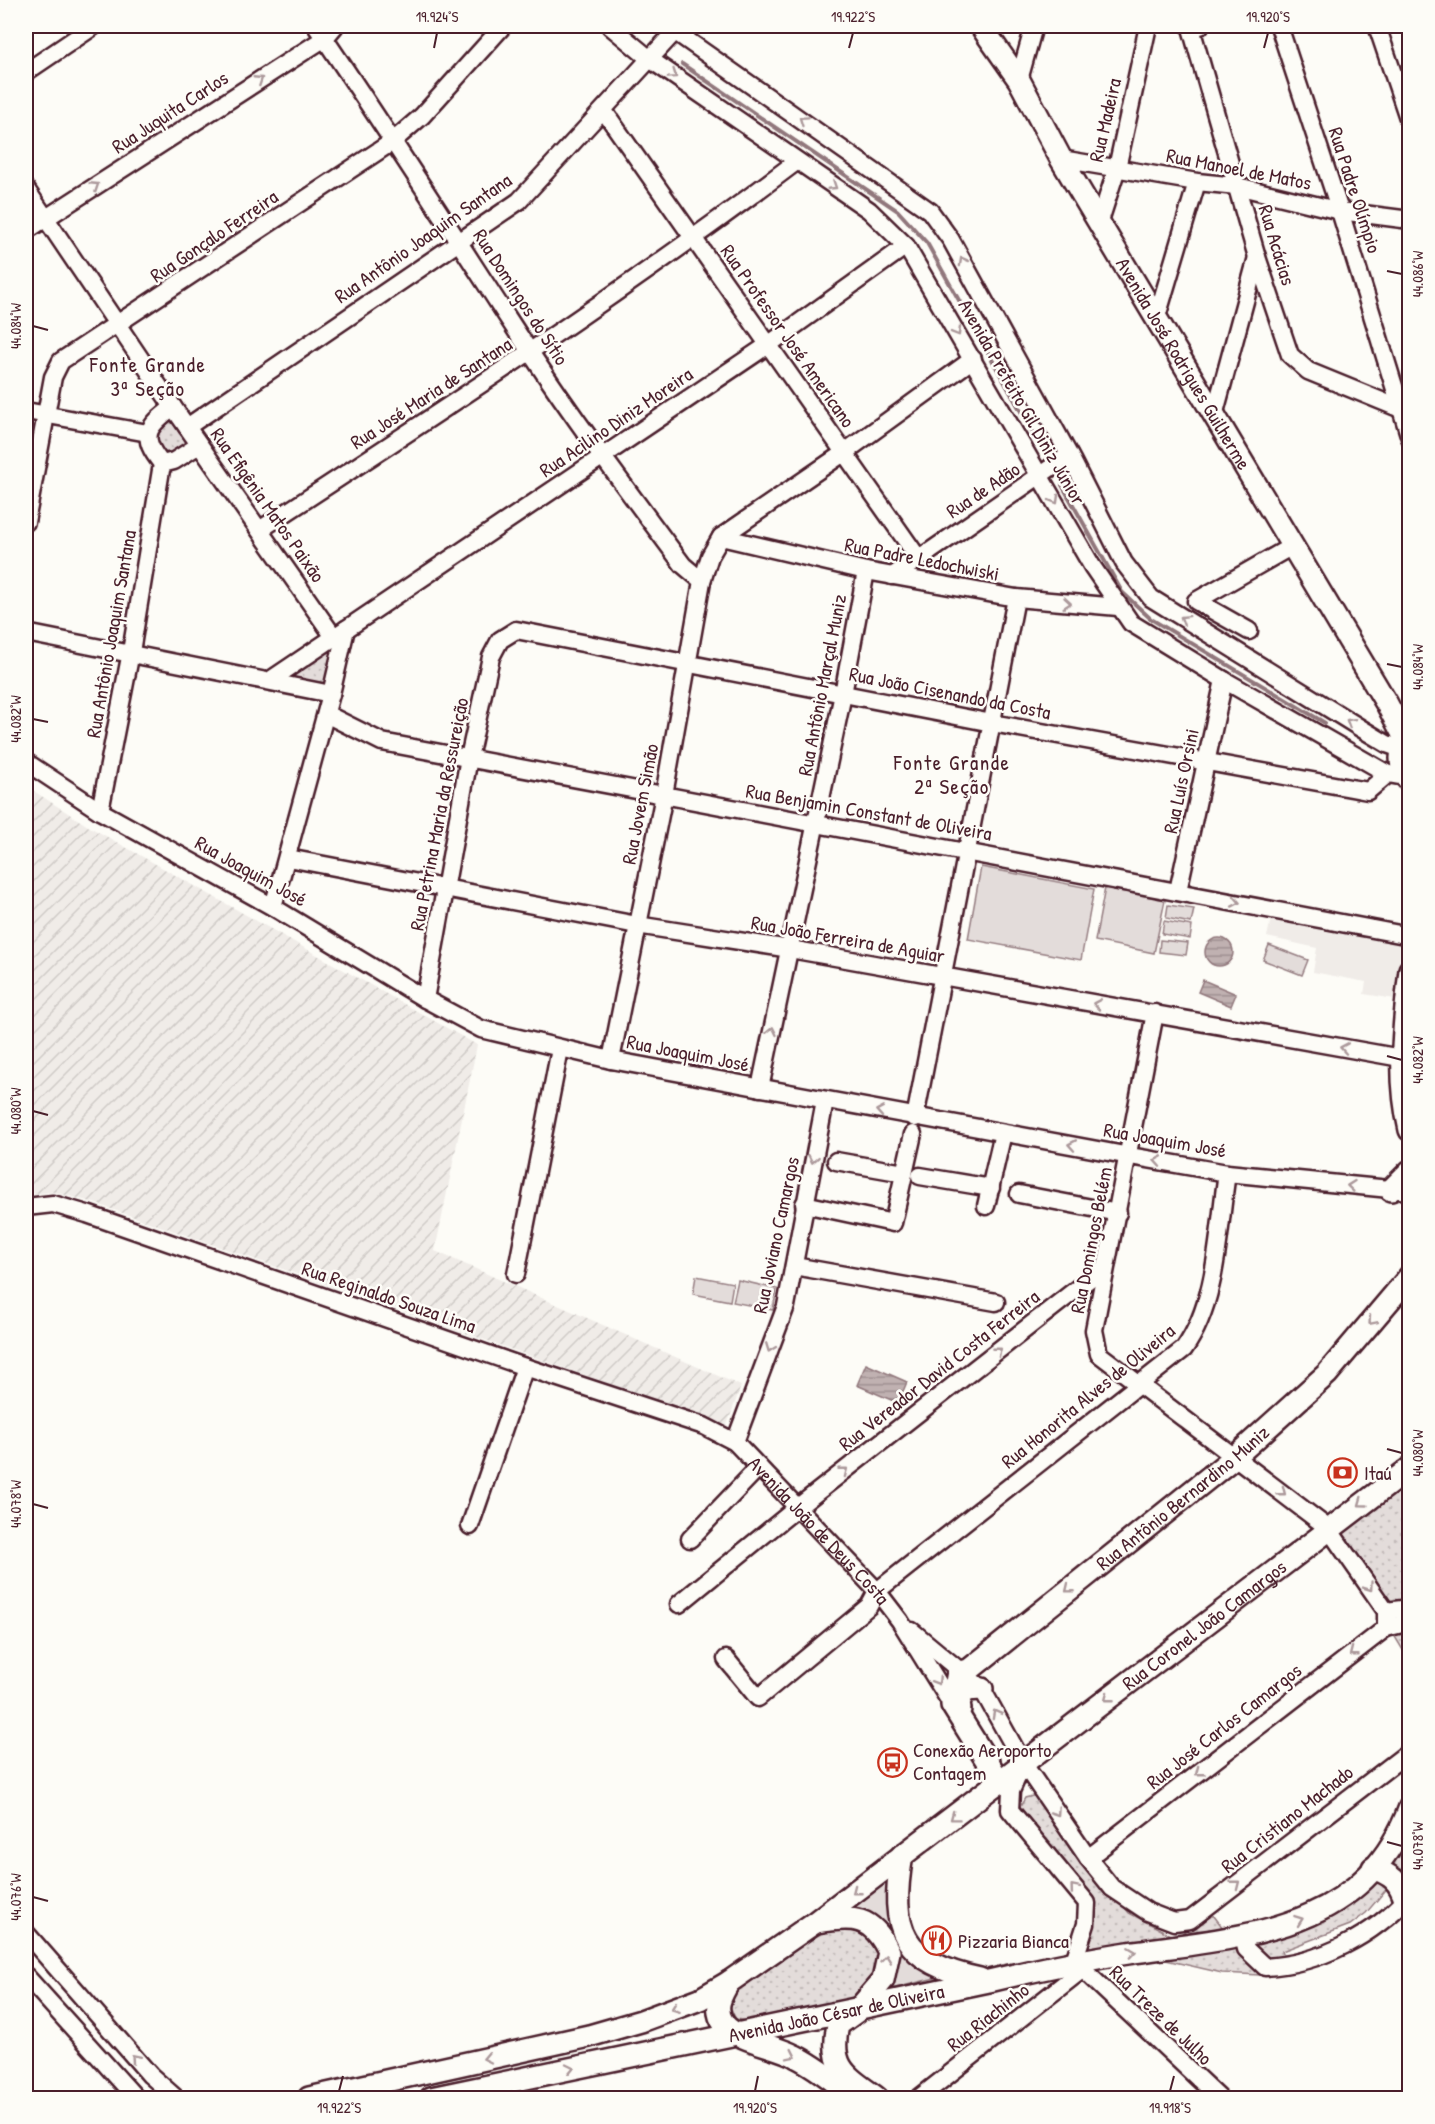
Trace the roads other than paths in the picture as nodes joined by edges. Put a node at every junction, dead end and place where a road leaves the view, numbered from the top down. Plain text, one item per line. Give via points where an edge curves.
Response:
1 (94, 26) edge
2 (503, 26) edge
3 (610, 26) edge
4 (981, 26) edge
5 (1034, 26) edge
6 (1148, 26) edge
7 (1279, 26) edge
8 (1377, 26) edge
9 (1195, 27) edge
10 (674, 28) edge
11 (325, 30) edge
12 (651, 60) junction
13 (26, 72) edge
14 (1019, 80) junction
15 (604, 111) junction
16 (1410, 124) edge
17 (392, 142) junction
18 (1061, 159) junction
19 (796, 162) junction
20 (1117, 168) junction
21 (1197, 182) junction
22 (1238, 186) junction
23 (26, 189) edge
24 (1340, 211) junction
25 (46, 218) junction
26 (1410, 220) edge
27 (1099, 224) junction
28 (26, 231) edge
29 (459, 239) junction
30 (694, 239) junction
31 (906, 246) junction
32 (1257, 257) junction
33 (1156, 320) junction
34 (119, 325) junction
35 (768, 345) junction
36 (530, 353) junction
37 (973, 359) junction
38 (173, 407) junction
39 (1401, 409) junction
40 (26, 411) edge
41 (46, 415) junction
42 (1214, 416) junction
43 (187, 427) junction
44 (148, 433) junction
45 (1410, 438) edge
46 (199, 445) junction
47 (845, 452) junction
48 (1069, 455) junction
49 (603, 456) junction
50 (162, 464) junction
51 (1041, 476) junction
52 (26, 522) edge
53 (261, 529) junction
54 (722, 537) junction
55 (1292, 546) junction
56 (919, 559) junction
57 (866, 571) junction
58 (892, 576) junction
59 (702, 582) junction
60 (1016, 598) junction
61 (1118, 607) junction
62 (1249, 631) dead end
63 (26, 633) edge
64 (340, 633) junction
65 (500, 640) joint
66 (131, 652) junction
67 (688, 663) junction
68 (1224, 680) junction
69 (269, 681) junction
70 (331, 694) junction
71 (843, 694) junction
72 (1387, 704) junction
73 (326, 714) junction
74 (1410, 718) edge
75 (992, 723) junction
76 (1406, 741) edge
77 (469, 758) junction
78 (26, 762) edge
79 (1207, 763) junction
80 (1401, 778) edge
81 (664, 795) junction
82 (100, 812) junction
83 (814, 825) junction
84 (967, 852) junction
85 (288, 858) junction
86 (446, 888) junction
87 (1178, 891) junction
88 (273, 907) junction
89 (637, 925) junction
90 (1410, 936) edge
91 (790, 949) junction
92 (1410, 970) edge
93 (943, 978) junction
94 (425, 999) junction
95 (1155, 1013) junction
96 (560, 1049) junction
97 (1401, 1058) junction
98 (611, 1060) junction
99 (760, 1088) junction
100 (825, 1101) junction
101 (914, 1126) junction
102 (1410, 1130) edge
103 (1003, 1133) junction
104 (1130, 1156) junction
105 (836, 1161) dead end
106 (1410, 1171) edge
107 (1227, 1173) junction
108 (912, 1174) junction
109 (991, 1188) junction
110 (1400, 1190) edge
111 (1019, 1194) dead end
112 (804, 1204) junction
113 (986, 1206) dead end
114 (26, 1207) edge
115 (1118, 1213) junction
116 (794, 1266) junction
117 (1106, 1266) junction
118 (516, 1274) dead end
119 (1410, 1276) edge
120 (996, 1302) dead end
121 (525, 1367) junction
122 (1138, 1386) junction
123 (735, 1442) junction
124 (1236, 1456) junction
125 (759, 1467) junction
126 (1410, 1468) edge
127 (798, 1507) junction
128 (470, 1526) dead end
129 (1328, 1528) junction
130 (690, 1539) dead end
131 (877, 1591) junction
132 (679, 1604) dead end
133 (1410, 1608) edge
134 (1386, 1620) junction
135 (900, 1621) junction
136 (1410, 1622) edge
137 (726, 1659) dead end
138 (958, 1672) junction
139 (982, 1689) junction
140 (957, 1713) junction
141 (1410, 1752) edge
142 (1023, 1764) junction
143 (1000, 1782) junction
144 (1042, 1790) junction
145 (1410, 1807) edge
146 (1010, 1808) junction
147 (902, 1855) junction
148 (1088, 1858) junction
149 (1380, 1861) junction
150 (1410, 1877) edge
151 (1407, 1897) edge
152 (1190, 1920) joint
153 (814, 1923) junction
154 (26, 1933) edge
155 (1243, 1936) junction
156 (1079, 1965) junction
157 (26, 1976) edge
158 (989, 1981) junction
159 (729, 1982) junction
160 (74, 1988) junction
161 (45, 1998) junction
162 (860, 2008) junction
163 (737, 2034) junction
164 (136, 2098) edge
165 (176, 2098) edge
166 (309, 2098) edge
167 (431, 2098) edge
168 (855, 2098) edge
169 (877, 2098) edge
170 (919, 2098) edge
171 (1219, 2098) edge

1 - 13 street
2 - 17 street, Rua Gonçalo Ferreira via 422,116
3 - 12 street, Avenida Prefeito Gil Diniz Júnior
4 - 14 main road, Avenida José Rodrigues Guilherme
5 - 14 street
6 - 20 street, Rua Madeira
7 - 24 street, Rua Padre Olímpio
8 - 16 street
9 - 22 street, Rua Acácias
10 - 12 street, Rua Antônio Joaquim Santana
48 -> 10 street, Avenida Prefeito Gil Diniz Júnior via 951,240 930,210
11 - 17 street, Rua Domingos do Sítio
25 -> 11 street, Rua Juquita Carlos
12 - 15 street, Rua Antônio Joaquim Santana
12 -> 19 street, Avenida Prefeito Gil Diniz Júnior
14 - 18 main road, Avenida José Rodrigues Guilherme
15 - 29 street, Rua Antônio Joaquim Santana via 519,201
15 - 30 street, Rua Professor José Americano
17 - 29 street, Rua Domingos do Sítio
17 - 34 street, Rua Gonçalo Ferreira
18 - 20 street, Rua Manoel de Matos
18 - 27 main road, Avenida José Rodrigues Guilherme
19 - 30 street, Rua José Maria de Santana
19 -> 31 street, Avenida Prefeito Gil Diniz Júnior via 869,210
20 - 21 street, Rua Manoel de Matos
20 - 27 street, Rua Madeira
21 - 22 street, Rua Manoel de Matos
21 - 33 street
22 - 24 street, Rua Manoel de Matos
22 - 32 street, Rua Acácias
23 - 25 street, Rua Efigênia Matos Paixão
24 - 26 street, Rua Manoel de Matos
24 - 39 street, Rua Padre Olímpio
25 - 28 street, Rua Juquita Carlos
25 - 34 street, Rua Efigênia Matos Paixão
27 - 33 main road, Avenida José Rodrigues Guilherme
29 - 36 street, Rua Domingos do Sítio
29 - 43 street, Rua Antônio Joaquim Santana
30 - 35 street, Rua Professor José Americano
30 - 36 street, Rua José Maria de Santana
31 - 35 street, Rua Acilino Diniz Moreira
31 -> 37 street, Avenida Prefeito Gil Diniz Júnior
32 - 39 street, Rua Acácias via 1290,355 1308,371
32 - 42 street
33 - 42 main road, Avenida José Rodrigues Guilherme
34 - 38 street, Rua Efigênia Matos Paixão
34 - 41 street, Rua Gonçalo Ferreira via 61,361 53,377
35 - 47 street, Rua Professor José Americano
35 - 49 street, Rua Acilino Diniz Moreira
36 - 49 street, Rua Domingos do Sítio
36 - 53 street, Rua José Maria de Santana
37 - 47 street
37 - 51 street, Avenida Prefeito Gil Diniz Júnior
38 - 43 street, Rua Efigênia Matos Paixão
38 - 44 street via 151,424
39 - 45 street, Rua Padre Olímpio
40 - 41 street
41 - 44 street
41 - 52 street, Rua Gonçalo Ferreira
42 - 55 main road, Avenida José Rodrigues Guilherme
43 - 46 street, Rua Efigênia Matos Paixão
44 - 50 street via 150,450
46 - 50 street
46 - 53 street, Rua Efigênia Matos Paixão
47 - 54 street
47 - 56 street, Rua Professor José Americano
48 - 51 street, Rua de Adão
76 -> 48 street, Avenida Prefeito Gil Diniz Júnior via 1387,744 1151,598 1124,563
49 - 59 street, Rua Domingos do Sítio via 683,566
49 - 64 street, Rua Acilino Diniz Moreira
50 - 66 street, Rua Antônio Joaquim Santana
51 - 56 street, Rua de Adão
51 -> 61 street, Avenida Prefeito Gil Diniz Júnior
53 - 64 street, Rua Efigênia Matos Paixão
54 - 57 street, Rua Padre Ledochwiski
54 - 59 street, Rua Jovem Simão via 710,556
55 - 62 street via 1196,601
55 - 72 main road, Avenida José Rodrigues Guilherme
56 - 58 street
57 - 58 street, Rua Padre Ledochwiski
57 - 71 street, Rua Antônio Marçal Muniz
58 - 60 street, Rua Padre Ledochwiski
59 - 67 street, Rua Jovem Simão
60 -> 61 street, Rua Padre Ledochwiski
60 - 75 street
61 - 68 street, Avenida Prefeito Gil Diniz Júnior via 1131,623
63 - 66 street
64 - 69 street, Rua Acilino Diniz Moreira
64 - 70 street
65 - 67 street, Rua João Cisenando da Costa via 516,630
65 - 77 street, Rua Petrina Maria da Ressureição via 491,657
66 - 69 street
66 - 82 street, Rua Antônio Joaquim Santana
67 - 71 street, Rua João Cisenando da Costa
67 - 81 street, Rua Jovem Simão
68 - 79 street, Rua Luís Orsini
68 - 80 street, Avenida Prefeito Gil Diniz Júnior
69 - 70 street
70 - 73 street
71 - 75 street, Rua João Cisenando da Costa
71 - 83 street, Rua Antônio Marçal Muniz
72 - 74 main road, Avenida José Rodrigues Guilherme
72 - 76 main road, Avenida José Rodrigues Guilherme
73 - 77 street, Rua Benjamin Constant de Oliveira via 382,742
73 - 85 street
75 - 79 street, Rua João Cisenando da Costa
75 - 84 street
76 - 80 main road, Avenida José Rodrigues Guilherme
77 - 81 street, Rua Benjamin Constant de Oliveira
77 - 86 street, Rua Petrina Maria da Ressureição
78 - 82 street, Rua Joaquim José
79 - 80 street, Rua João Cisenando da Costa via 1368,791
79 - 87 street, Rua Luís Orsini
81 - 83 street, Rua Benjamin Constant de Oliveira
81 - 89 street, Rua Jovem Simão
82 - 88 street, Rua Joaquim José
83 - 84 street, Rua Benjamin Constant de Oliveira
83 - 91 street, Rua Antônio Marçal Muniz
84 - 87 street, Rua Benjamin Constant de Oliveira
84 - 93 street
85 - 86 street, Rua João Ferreira de Aguiar
85 - 88 street
86 - 89 street, Rua João Ferreira de Aguiar
86 - 94 street, Rua Petrina Maria da Ressureição
87 -> 90 street, Rua Benjamin Constant de Oliveira
88 - 94 street, Rua Joaquim José
89 - 91 street, Rua João Ferreira de Aguiar
89 - 98 street, Rua Jovem Simão
91 - 93 street, Rua João Ferreira de Aguiar
99 -> 91 street, Rua Antônio Marçal Muniz
92 - 97 main road
95 -> 93 street, Rua João Ferreira de Aguiar
93 - 101 street
94 - 96 street, Rua Joaquim José via 482,1029
97 -> 95 street, Rua João Ferreira de Aguiar
95 - 104 street, Rua Domingos Belém
96 - 98 street, Rua Joaquim José
96 - 118 street
97 - 102 main road
98 - 99 street, Rua Joaquim José
99 - 100 street, Rua Joaquim José
101 -> 100 street, Rua Joaquim José
100 -> 112 street, Rua Joviano Camargos
101 - 103 street, Rua Joaquim José
101 - 108 street
104 -> 103 street, Rua Joaquim José
103 - 109 street
107 -> 104 street, Rua Joaquim José
104 - 115 street, Rua Domingos Belém
105 - 108 street
106 - 110 main road
110 -> 107 street, Rua Joaquim José
107 - 122 street, Rua Honorita Alves de Oliveira via 1207,1306 1198,1329 1184,1349
108 - 109 street
108 - 112 street via 893,1223
109 - 113 street
111 - 115 street
112 - 116 street, Rua Joviano Camargos
114 - 121 street, Rua Reginaldo Souza Lima via 53,1204 87,1214
115 - 117 street, Rua Domingos Belém
116 - 120 street
116 -> 123 street, Rua Joviano Camargos via 786,1306
117 - 122 street, Rua Domingos Belém via 1095,1330 1099,1354
127 -> 117 street, Rua Vereador David Costa Ferreira
119 -> 124 main road, Rua Antônio Bernardino Muniz via 1327,1374
121 - 123 street, Rua Reginaldo Souza Lima via 704,1426
121 - 128 street
122 - 124 street, Rua Domingos Belém
122 - 131 street, Rua Honorita Alves de Oliveira
123 - 125 street, Avenida João de Deus Costa
124 -> 129 street, Rua Domingos Belém
124 -> 138 main road, Rua Antônio Bernardino Muniz via 969,1670
125 - 127 street, Avenida João de Deus Costa
125 - 130 street
126 -> 129 main road, Rua Coronel João Camargos
127 - 131 street, Avenida João de Deus Costa
127 - 132 street, Rua Vereador David Costa Ferreira
129 -> 134 street, Rua Domingos Belém
129 -> 142 main road, Rua Coronel João Camargos
131 - 135 street, Avenida João de Deus Costa
131 - 137 street, Rua Honorita Alves de Oliveira via 869,1606 758,1698
133 - 134 street
134 - 136 street, Rua José Carlos Camargos
134 -> 148 street, Rua José Carlos Camargos
135 - 138 street, Avenida João de Deus Costa
135 -> 140 street, Avenida João de Deus Costa
138 - 139 street, Avenida João de Deus Costa
138 - 140 main road
139 - 140 main road via 965,1690
142 -> 139 street, Avenida João de Deus Costa
140 - 143 main road, Avenida João de Deus Costa
152 -> 141 street, Rua Cristiano Machado
142 - 143 main road, Rua Coronel João Camargos
142 - 144 street, Avenida João de Deus Costa
142 - 146 street via 1011,1791
143 -> 147 main road
144 - 146 street via 1023,1794
144 -> 148 street, Avenida João de Deus Costa
145 - 149 main road
156 -> 146 street via 1087,1903
147 -> 153 main road
147 - 158 main road via 897,1913 906,1941 927,1960 953,1973
148 - 152 street, Avenida João de Deus Costa via 1112,1888 1148,1912 1174,1922
149 - 150 main road
149 - 151 main road
155 -> 149 main road via 1323,1911
151 - 155 street via 1371,1929 1334,1950 1289,1966 1265,1967 1246,1948
153 - 159 main road
162 -> 153 main road via 883,1980 889,1952 883,1938 874,1926 848,1917
154 - 160 street
156 -> 155 main road, Avenida João César de Oliveira
156 - 158 main road, Avenida João César de Oliveira
156 - 170 street, Rua Riachinho
156 - 171 street, Rua Treze de Julho
157 - 161 street
158 - 162 main road, Avenida João César de Oliveira
159 - 163 main road via 719,1998 718,2010 724,2024
159 -> 166 main road via 700,1998 589,2036
160 - 161 street via 62,1997
165 -> 160 street
161 - 164 street
162 - 163 main road, Avenida João César de Oliveira
162 - 169 main road via 838,2025 835,2060 848,2076
167 -> 163 main road, Avenida João César de Oliveira
163 -> 168 main road via 796,2056

